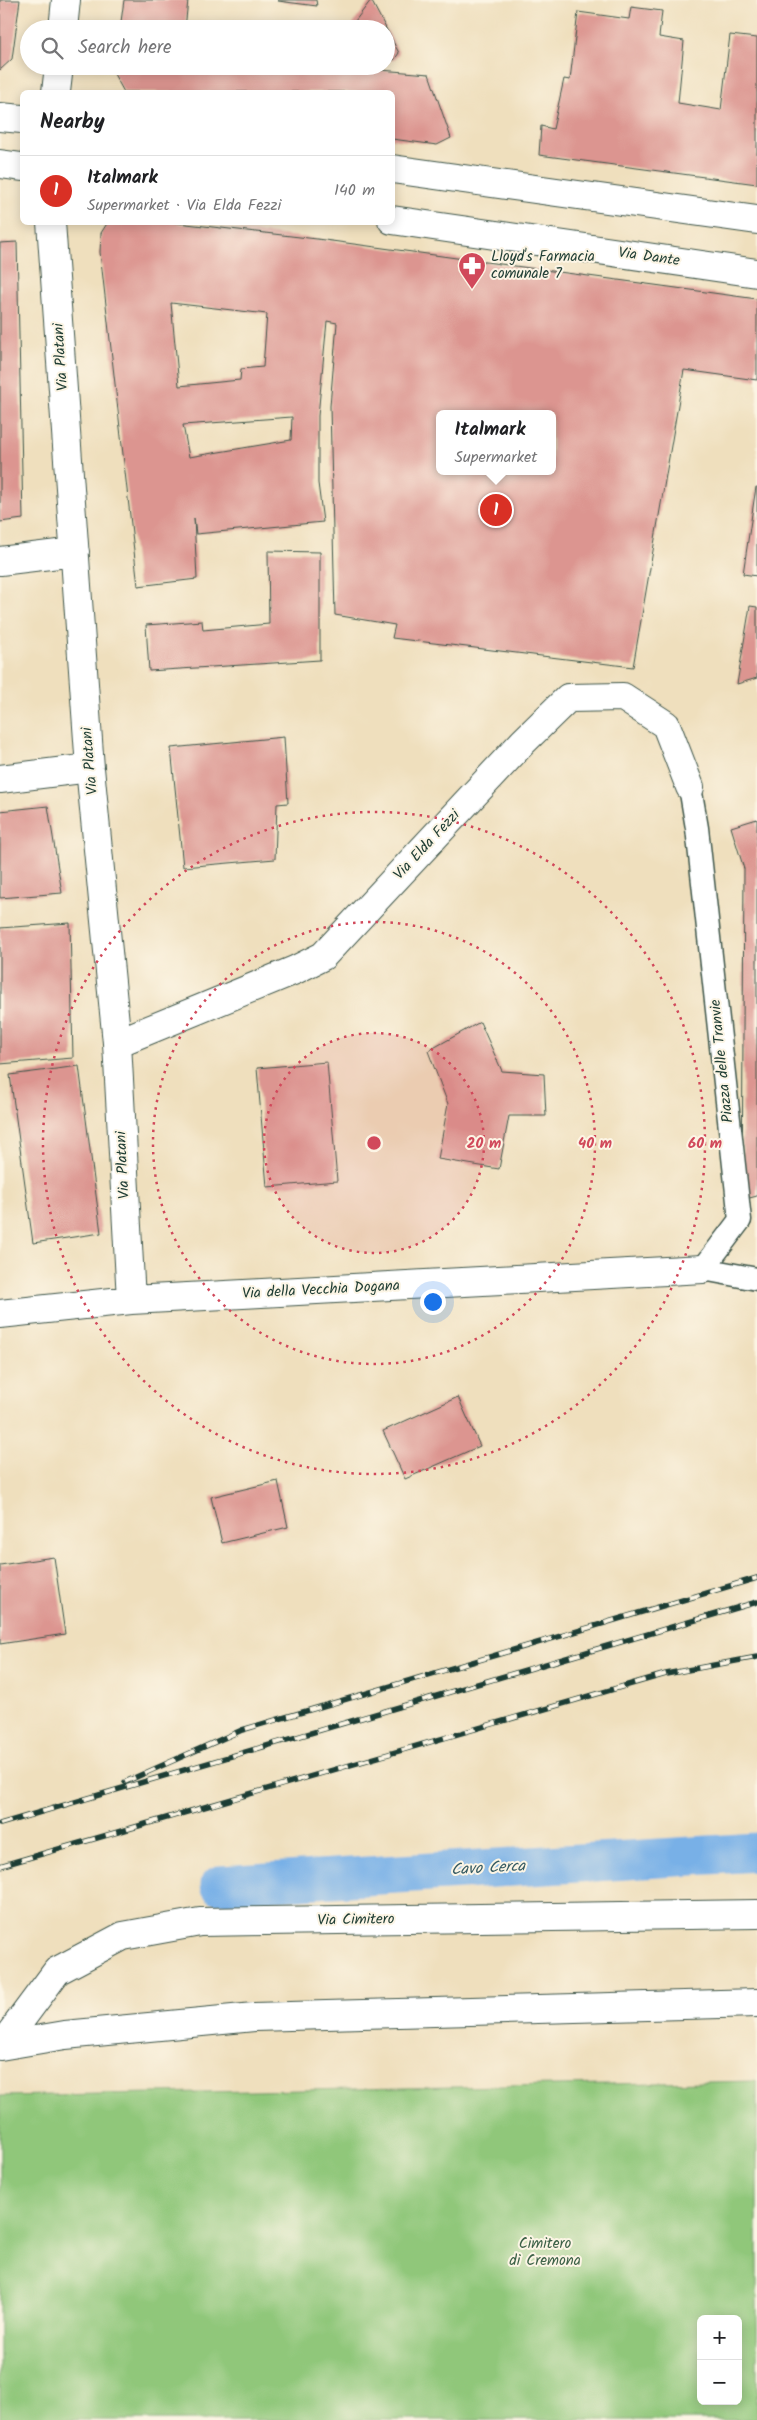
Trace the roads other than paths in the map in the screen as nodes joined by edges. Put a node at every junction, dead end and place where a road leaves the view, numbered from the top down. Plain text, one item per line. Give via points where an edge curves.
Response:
1 (66, 0) edge
2 (64, 20) edge
3 (58, 75) edge
4 (56, 90) edge
5 (0, 117) edge
6 (20, 119) edge
7 (0, 164) edge
8 (20, 167) edge
9 (395, 169) edge
10 (395, 220) edge
11 (757, 220) edge
12 (51, 225) edge
13 (757, 273) edge
14 (75, 552) junction
15 (0, 561) edge
16 (90, 768) junction
17 (0, 779) edge
18 (690, 787) joint
19 (117, 1043) junction
20 (704, 1269) junction
21 (757, 1279) edge
22 (131, 1300) junction
23 (0, 1314) edge
24 (757, 1914) edge
25 (757, 2003) edge
26 (1, 2045) edge

1 - 2 street
3 - 4 street
5 - 6 street
7 - 8 street
9 - 11 street
10 - 13 street, Via Dante
12 - 14 street, Via Platani
14 - 15 street
14 - 16 street, Via Platani
16 - 17 street
16 - 19 street, Via Platani
18 - 19 street, Via Elda Fezzi via 666,725 622,697 568,698 323,956
18 - 20 lane, Piazza delle Tranvie via 740,1220
19 - 22 street, Via Platani
20 - 21 lane
20 - 22 street, Via della Vecchia Dogana
22 - 23 street, Via della Vecchia Dogana
24 - 26 street, Via Cimitero via 200,1922 123,1936 56,1972
25 - 26 street, Via Cimitero via 254,2017 65,2035

